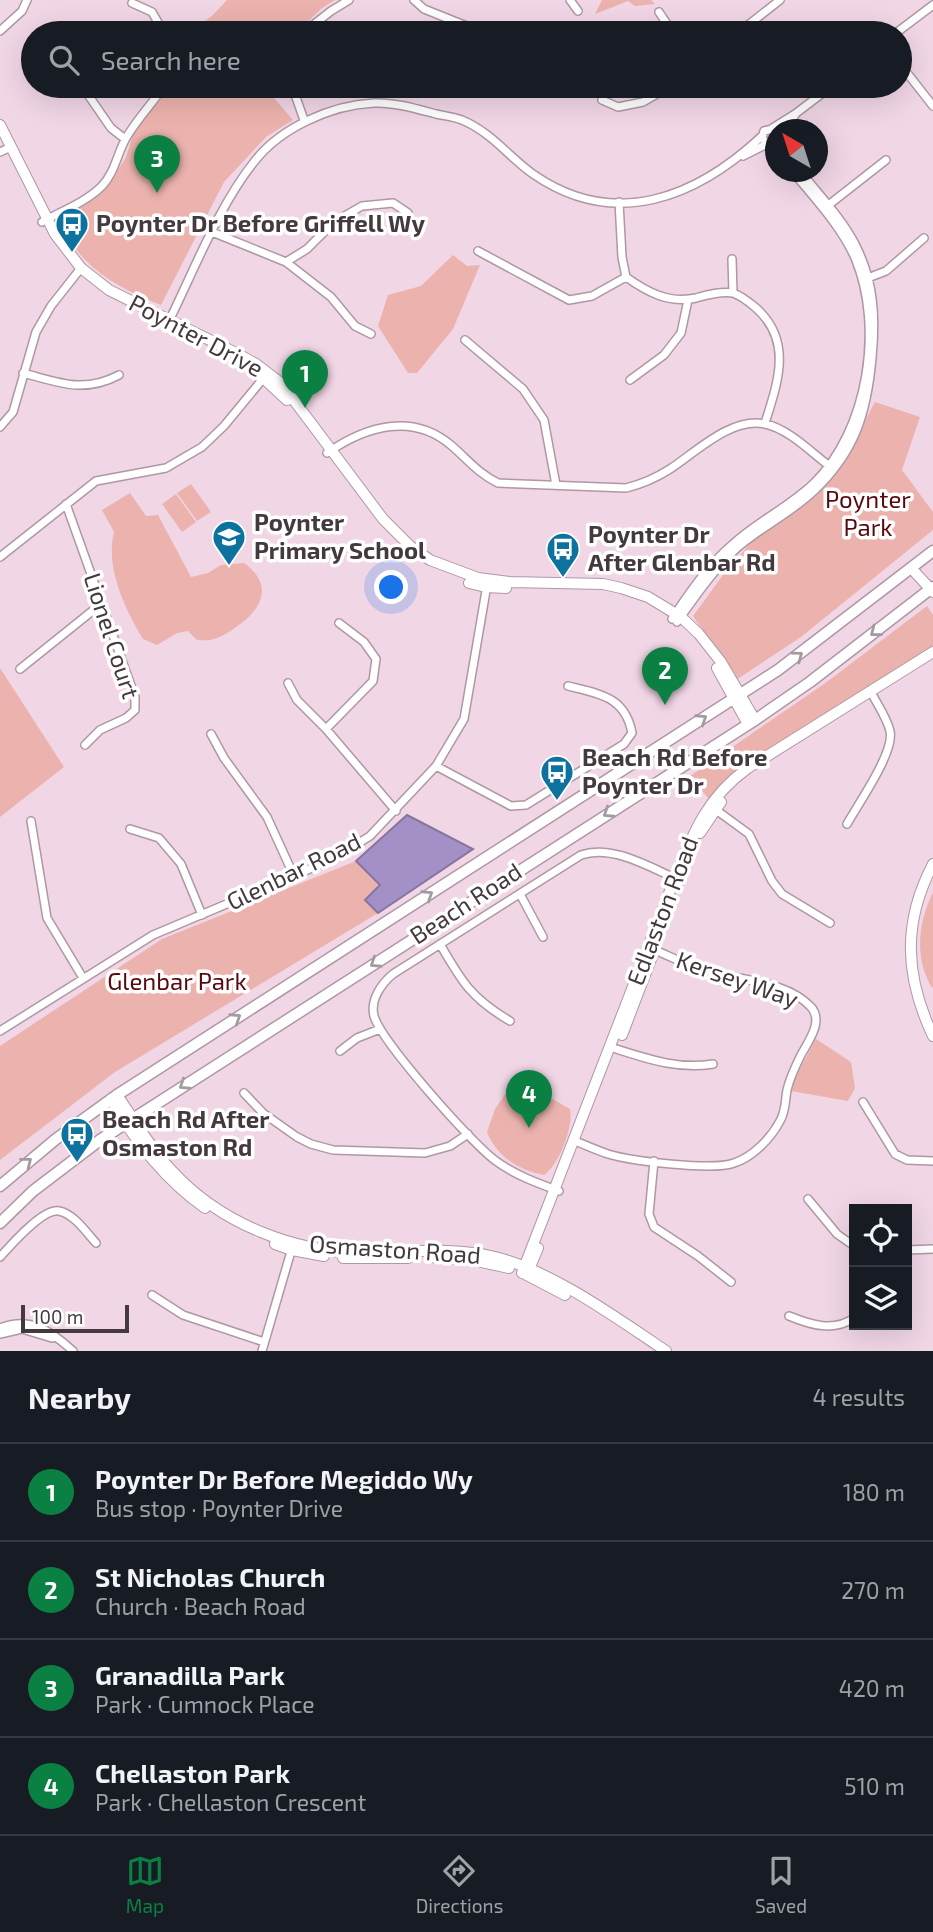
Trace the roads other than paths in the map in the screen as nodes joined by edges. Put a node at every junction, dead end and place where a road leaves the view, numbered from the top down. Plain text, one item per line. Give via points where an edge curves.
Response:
1 (27, 0) edge
2 (349, 0) edge
3 (414, 0) edge
4 (570, 0) edge
5 (761, 0) edge
6 (780, 0) edge
7 (132, 3) dead end
8 (933, 5) edge
9 (768, 9) junction
10 (578, 11) dead end
11 (659, 12) dead end
12 (157, 21) edge
13 (318, 21) edge
14 (454, 21) edge
15 (665, 21) edge
16 (752, 21) edge
17 (912, 21) edge
18 (0, 31) edge
19 (912, 79) edge
20 (90, 98) edge
21 (154, 98) edge
22 (296, 98) edge
23 (650, 98) edge
24 (816, 98) edge
25 (602, 100) dead end
26 (933, 106) edge
27 (795, 114) junction
28 (788, 119) edge
29 (792, 119) edge
30 (304, 120) junction
31 (0, 125) edge
32 (765, 131) edge
33 (762, 136) junction
34 (0, 139) edge
35 (125, 139) junction
36 (765, 139) edge
37 (765, 148) edge
38 (5, 150) edge
39 (742, 156) junction
40 (886, 160) dead end
41 (802, 182) edge
42 (808, 182) edge
43 (619, 202) junction
44 (825, 207) junction
45 (45, 220) junction
46 (413, 227) dead end
47 (212, 232) junction
48 (923, 239) dead end
49 (478, 251) dead end
50 (732, 260) dead end
51 (286, 262) junction
52 (79, 271) junction
53 (626, 276) junction
54 (866, 279) junction
55 (733, 293) junction
56 (688, 300) junction
57 (168, 322) junction
58 (371, 334) dead end
59 (465, 340) dead end
60 (23, 373) junction
61 (119, 375) dead end
62 (266, 375) junction
63 (630, 380) dead end
64 (765, 423) junction
65 (0, 427) edge
66 (330, 452) junction
67 (828, 465) junction
68 (556, 485) junction
69 (66, 503) junction
70 (933, 551) edge
71 (0, 557) edge
72 (912, 569) junction
73 (487, 583) junction
74 (932, 592) edge
75 (101, 604) junction
76 (676, 618) junction
77 (339, 623) dead end
78 (933, 652) edge
79 (933, 659) edge
80 (20, 670) dead end
81 (288, 683) dead end
82 (568, 686) dead end
83 (872, 694) junction
84 (737, 696) junction
85 (752, 722) junction
86 (326, 729) junction
87 (211, 734) dead end
88 (85, 745) dead end
89 (436, 766) junction
90 (713, 807) junction
91 (396, 811) junction
92 (31, 821) dead end
93 (847, 824) dead end
94 (130, 829) dead end
95 (933, 864) edge
96 (294, 876) junction
97 (933, 878) edge
98 (678, 879) junction
99 (520, 894) junction
100 (202, 915) junction
101 (830, 923) dead end
102 (543, 937) dead end
103 (440, 944) junction
104 (651, 949) junction
105 (83, 978) junction
106 (927, 1006) edge
107 (509, 1021) dead end
108 (933, 1021) edge
109 (380, 1028) junction
110 (0, 1031) edge
111 (933, 1036) edge
112 (613, 1048) junction
113 (340, 1051) dead end
114 (713, 1064) dead end
115 (244, 1093) dead end
116 (114, 1097) junction
117 (863, 1102) dead end
118 (129, 1120) junction
119 (468, 1134) junction
120 (576, 1141) junction
121 (654, 1161) junction
122 (933, 1161) edge
123 (0, 1186) edge
124 (556, 1190) junction
125 (808, 1199) dead end
126 (0, 1223) edge
127 (96, 1242) dead end
128 (849, 1243) edge
129 (293, 1247) junction
130 (912, 1250) edge
131 (933, 1250) edge
132 (0, 1257) edge
133 (526, 1271) junction
134 (731, 1282) dead end
135 (152, 1295) dead end
136 (789, 1316) dead end
137 (849, 1320) edge
138 (1, 1329) edge
139 (264, 1342) junction
140 (71, 1350) edge
141 (262, 1351) edge
142 (655, 1351) edge
143 (666, 1351) edge

1 - 18 street
2 - 13 street
3 - 14 street
4 - 10 street
5 - 9 street
6 - 9 street
7 - 12 street via 152,12
8 - 17 street
9 - 16 street
11 - 15 street
19 - 26 street
20 - 35 street via 111,128
21 - 35 street
22 - 30 street
23 - 25 street via 618,107
24 - 27 street
27 - 28 street
27 - 29 street
30 - 43 street via 376,103 461,120 554,187 593,200
30 - 47 street via 255,160
31 - 38 street, Poynter Drive
32 - 33 street
33 - 36 street
33 - 39 street
34 - 38 street, Poynter Drive
35 - 45 street via 101,186
37 - 39 street
38 - 45 street, Poynter Drive
39 - 43 street via 674,195
40 - 44 street
41 - 44 street
42 - 44 street
43 - 53 street
44 - 54 street
45 - 52 street, Poynter Drive
46 - 51 street via 408,213 393,202 362,206 334,222
47 - 51 street
47 - 57 street
48 - 54 street via 886,271
49 - 53 street via 569,300 592,296
50 - 55 street
51 - 58 street via 331,297 355,326
52 - 57 street, Poynter Drive
52 - 60 street via 36,332
53 - 56 street via 657,297
54 - 67 street via 870,315 861,401
54 - 76 street via 875,324 869,396 854,438 814,491 737,548
55 - 56 street
55 - 64 street via 771,321 779,350 778,383
56 - 63 street via 681,333 664,355
57 - 62 street, Poynter Drive via 236,353
59 - 68 street via 523,389 544,420
60 - 61 street via 75,387
60 - 65 street via 13,412
62 - 66 street, Poynter Drive via 281,383
62 - 69 street via 202,447 166,468 96,481
64 - 67 street via 791,435
64 - 68 street via 730,429 643,484 626,488
66 - 68 street via 366,432 409,425 429,430 498,484
66 - 73 street, Poynter Drive via 410,546 445,567
67 - 76 street via 803,493 722,554
69 - 71 street
69 - 75 street, Lionel Court
70 - 72 main road, Beach Road
72 - 74 street
84 -> 72 main road, Beach Road
73 - 76 street, Poynter Drive via 603,584 648,597
73 - 89 street, Glenbar Road via 464,719
74 -> 85 main road, Beach Road
75 - 80 street
75 - 88 street, Lionel Court via 135,697 135,710 100,730
76 - 84 street, Poynter Drive
77 - 86 street via 364,642 376,659 373,681
78 - 83 street, Edlaston Road
79 - 83 street, Edlaston Road
81 - 86 street
82 - 89 street via 609,696 629,719 632,733 624,744 526,805 511,806
83 - 90 street, Edlaston Road via 750,774
83 - 93 street via 891,738 884,760
84 - 85 street, Poynter Drive
116 -> 84 main road, Beach Road
85 -> 118 main road, Beach Road
86 - 91 street
87 - 96 street via 267,817
89 - 91 street, Glenbar Road
90 - 98 street, Edlaston Road
90 - 101 street via 749,834 782,894
91 - 96 street, Glenbar Road via 370,836
92 - 105 street via 47,918
94 - 100 street via 159,838 181,864
95 - 106 street via 915,906 911,934 910,963
96 - 100 street, Glenbar Road
97 - 106 street via 917,930 917,965
98 - 99 street via 611,852 592,852
98 - 104 street, Edlaston Road
99 - 102 street
99 - 103 street
100 - 105 street, Glenbar Road via 153,935
103 - 107 street via 473,995
103 - 109 street via 379,988 373,1014
104 - 112 street, Edlaston Road
104 - 121 street, Kersey Way via 695,968 784,991 810,1006 816,1020 790,1077 782,1117 746,1158 725,1166
105 - 110 street, Glenbar Road
106 - 108 street
106 - 111 street
109 - 113 street
109 - 119 street
112 - 114 street via 670,1064
112 - 120 street, Edlaston Road
115 - 119 street via 290,1133 333,1150 425,1153 450,1146
116 - 118 street, Osmaston Road
123 -> 116 main road, Beach Road
117 - 122 street via 895,1154 907,1160
118 - 126 main road, Beach Road via 33,1191
118 - 129 street, Osmaston Road via 192,1190 248,1226
119 - 124 street via 505,1167
120 - 121 street, Kersey Way via 609,1154
120 - 124 street, Edlaston Road
121 - 134 street via 649,1214 654,1227
124 - 133 street, Edlaston Road
125 - 128 street via 836,1234
127 - 132 street via 75,1220 52,1211
129 - 133 street, Osmaston Road via 310,1254 360,1260 452,1258
129 - 139 street
130 - 131 street
133 - 142 street, Osmaston Road
133 - 143 street, Osmaston Road via 556,1282
135 - 139 street via 183,1315
136 - 137 street via 835,1327
138 - 140 street via 30,1323 53,1333
139 - 141 street

